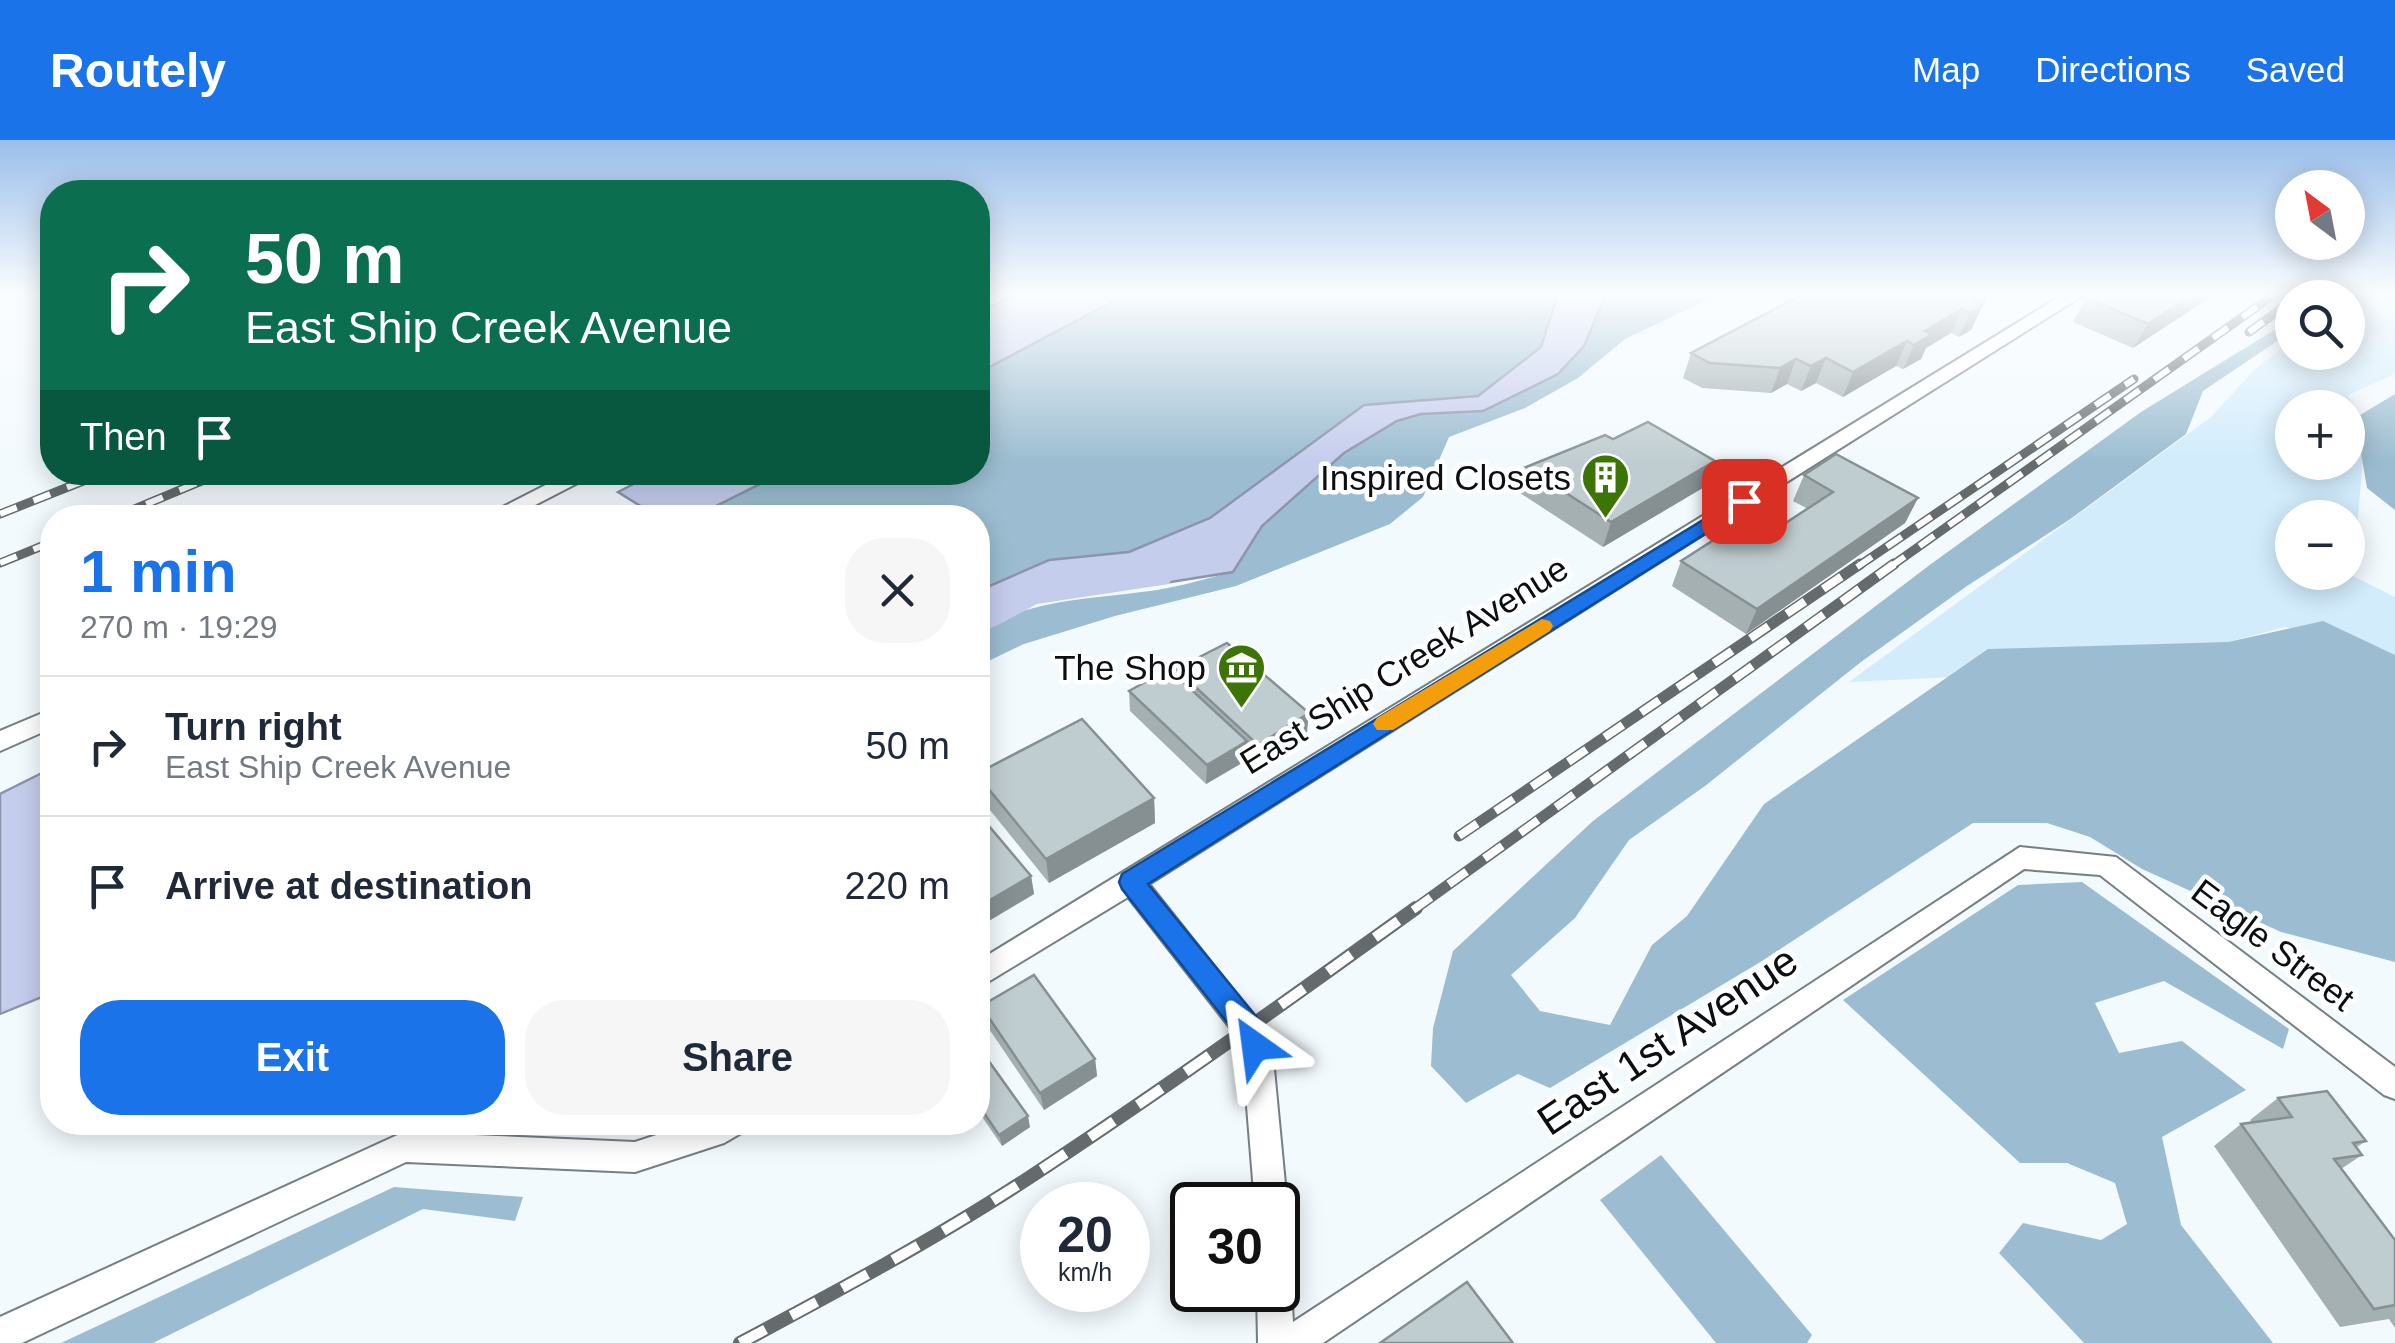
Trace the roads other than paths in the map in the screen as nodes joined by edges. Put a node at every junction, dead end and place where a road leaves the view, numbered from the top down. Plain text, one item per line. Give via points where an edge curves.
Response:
1 (1986, 350) edge
2 (562, 485) edge
3 (519, 505) edge
4 (40, 724) edge
5 (0, 742) edge
6 (2106, 865) joint
7 (1131, 882) junction
8 (990, 969) edge
9 (2395, 1085) edge
10 (704, 1135) edge
11 (1269, 1182) edge
12 (1275, 1312) edge
13 (0, 1335) edge
14 (1276, 1343) edge
15 (1292, 1343) edge

1 - 7 street, East Ship Creek Avenue
2 - 3 street
4 - 5 street
6 - 9 street, Eagle Street
6 - 15 street, East 1st Avenue via 2020,858
7 - 8 street, East Ship Creek Avenue
7 - 11 street via 1249,1029
10 - 13 street via 635,1157 404,1147
12 - 14 street

